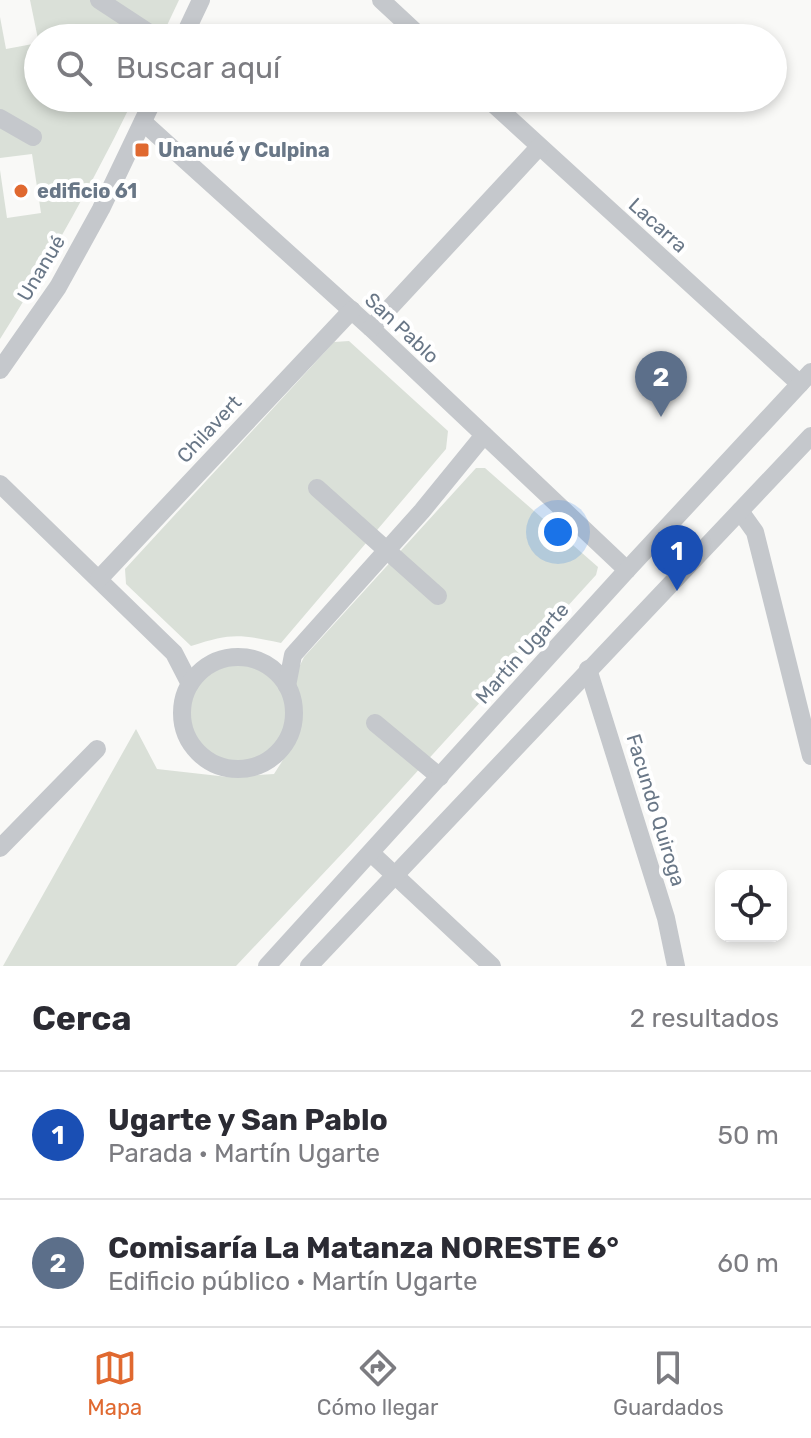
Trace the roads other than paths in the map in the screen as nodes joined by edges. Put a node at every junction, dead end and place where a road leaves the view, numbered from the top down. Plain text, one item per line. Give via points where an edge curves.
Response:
1 (99, 0) edge
2 (201, 0) edge
3 (381, 0) edge
4 (136, 24) edge
5 (190, 24) edge
6 (407, 24) edge
7 (148, 112) edge
8 (502, 112) edge
9 (0, 118) edge
10 (143, 122) junction
11 (33, 137) dead end
12 (539, 147) junction
13 (352, 310) junction
14 (371, 328) junction
15 (0, 370) edge
16 (806, 378) edge
17 (484, 435) junction
18 (811, 436) edge
19 (0, 484) edge
20 (317, 488) dead end
21 (740, 511) junction
22 (387, 550) junction
23 (627, 570) junction
24 (99, 579) junction
25 (438, 596) dead end
26 (174, 653) junction
27 (293, 655) junction
28 (224, 659) junction
29 (257, 660) junction
30 (588, 669) junction
31 (190, 684) junction
32 (287, 686) junction
33 (375, 723) dead end
34 (97, 749) dead end
35 (811, 756) edge
36 (440, 777) junction
37 (0, 848) edge
38 (371, 853) junction
39 (395, 874) junction
40 (267, 966) edge
41 (309, 966) edge
42 (492, 966) edge
43 (676, 966) edge

1 - 4 street
2 - 5 street
3 - 6 street
7 - 10 street, Unanué
8 - 12 street, Lacarra
9 - 11 street
10 - 13 street, San Pablo
10 - 15 street, Unanué via 58,287
12 - 14 street
12 - 16 street, Lacarra
13 - 14 street, San Pablo
13 - 24 street, Chilavert
14 - 17 street, San Pablo
16 - 23 street, Martín Ugarte
17 - 22 street
17 - 23 street, San Pablo
18 - 21 street
19 - 24 street
20 - 22 street
21 - 30 street
21 - 35 street via 755,532
22 - 25 street
22 - 27 street
23 - 36 street, Martín Ugarte
24 - 26 street
26 - 28 street
26 - 31 street
27 - 29 street
27 - 32 street
28 - 29 street
28 - 31 street via 204,668
29 - 32 street
30 - 39 street
30 - 43 street, Facundo Quiroga via 666,918
31 - 32 street via 182,717 186,733 206,759 238,769 269,760 291,734 293,701
33 - 36 street
34 - 37 street
36 - 38 street, Martín Ugarte
38 - 39 street
38 - 40 street, Martín Ugarte
39 - 41 street
39 - 42 street

